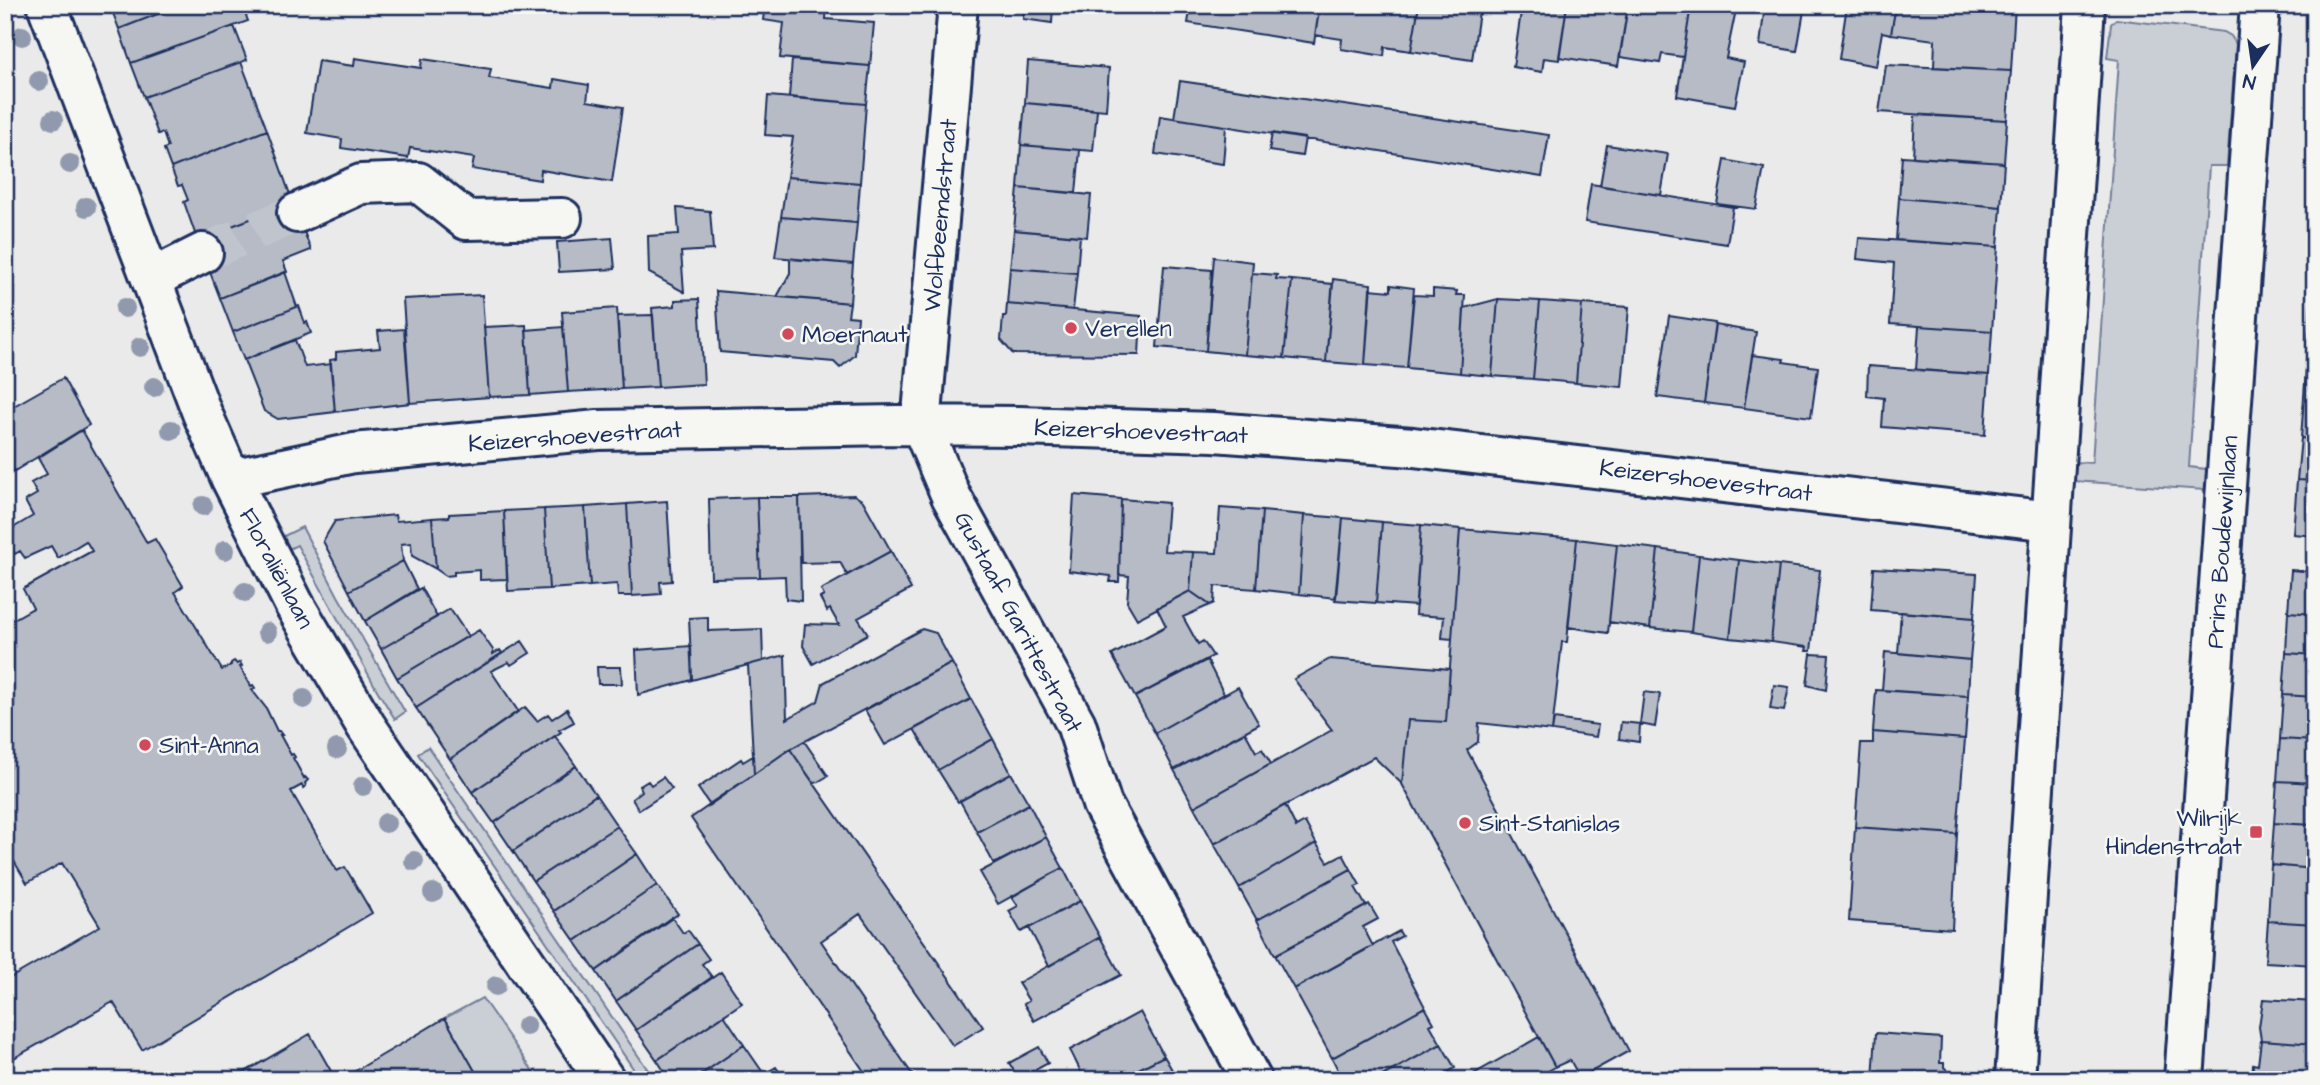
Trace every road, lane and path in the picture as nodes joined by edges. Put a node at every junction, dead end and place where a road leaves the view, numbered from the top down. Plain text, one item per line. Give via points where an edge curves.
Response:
1 (47, 5) edge
2 (958, 5) edge
3 (2085, 5) edge
4 (2260, 5) edge
5 (297, 213) tunnel mouth
6 (562, 218) dead end
7 (203, 253) tunnel mouth
8 (150, 279) junction
9 (921, 425) junction
10 (231, 479) junction
11 (2051, 521) junction
12 (605, 1080) edge
13 (1252, 1080) edge
14 (2015, 1080) edge
15 (2184, 1080) edge

1 - 8 street, Floraliënlaan
2 - 9 street, Wolfbeemdstraat
3 - 11 street
4 - 15 street, Prins Boudewijnlaan
5 - 6 street via 361,184 418,182 466,220
7 - 8 street
8 - 10 street, Floraliënlaan
9 - 10 street, Keizershoevestraat via 598,430 354,453
9 - 11 street, Keizershoevestraat via 1214,432 1413,447
9 - 13 street, Gustaaf Garittestraat via 951,496 1076,724 1102,804
10 - 12 street, Floraliënlaan via 294,604 366,726
11 - 14 street

